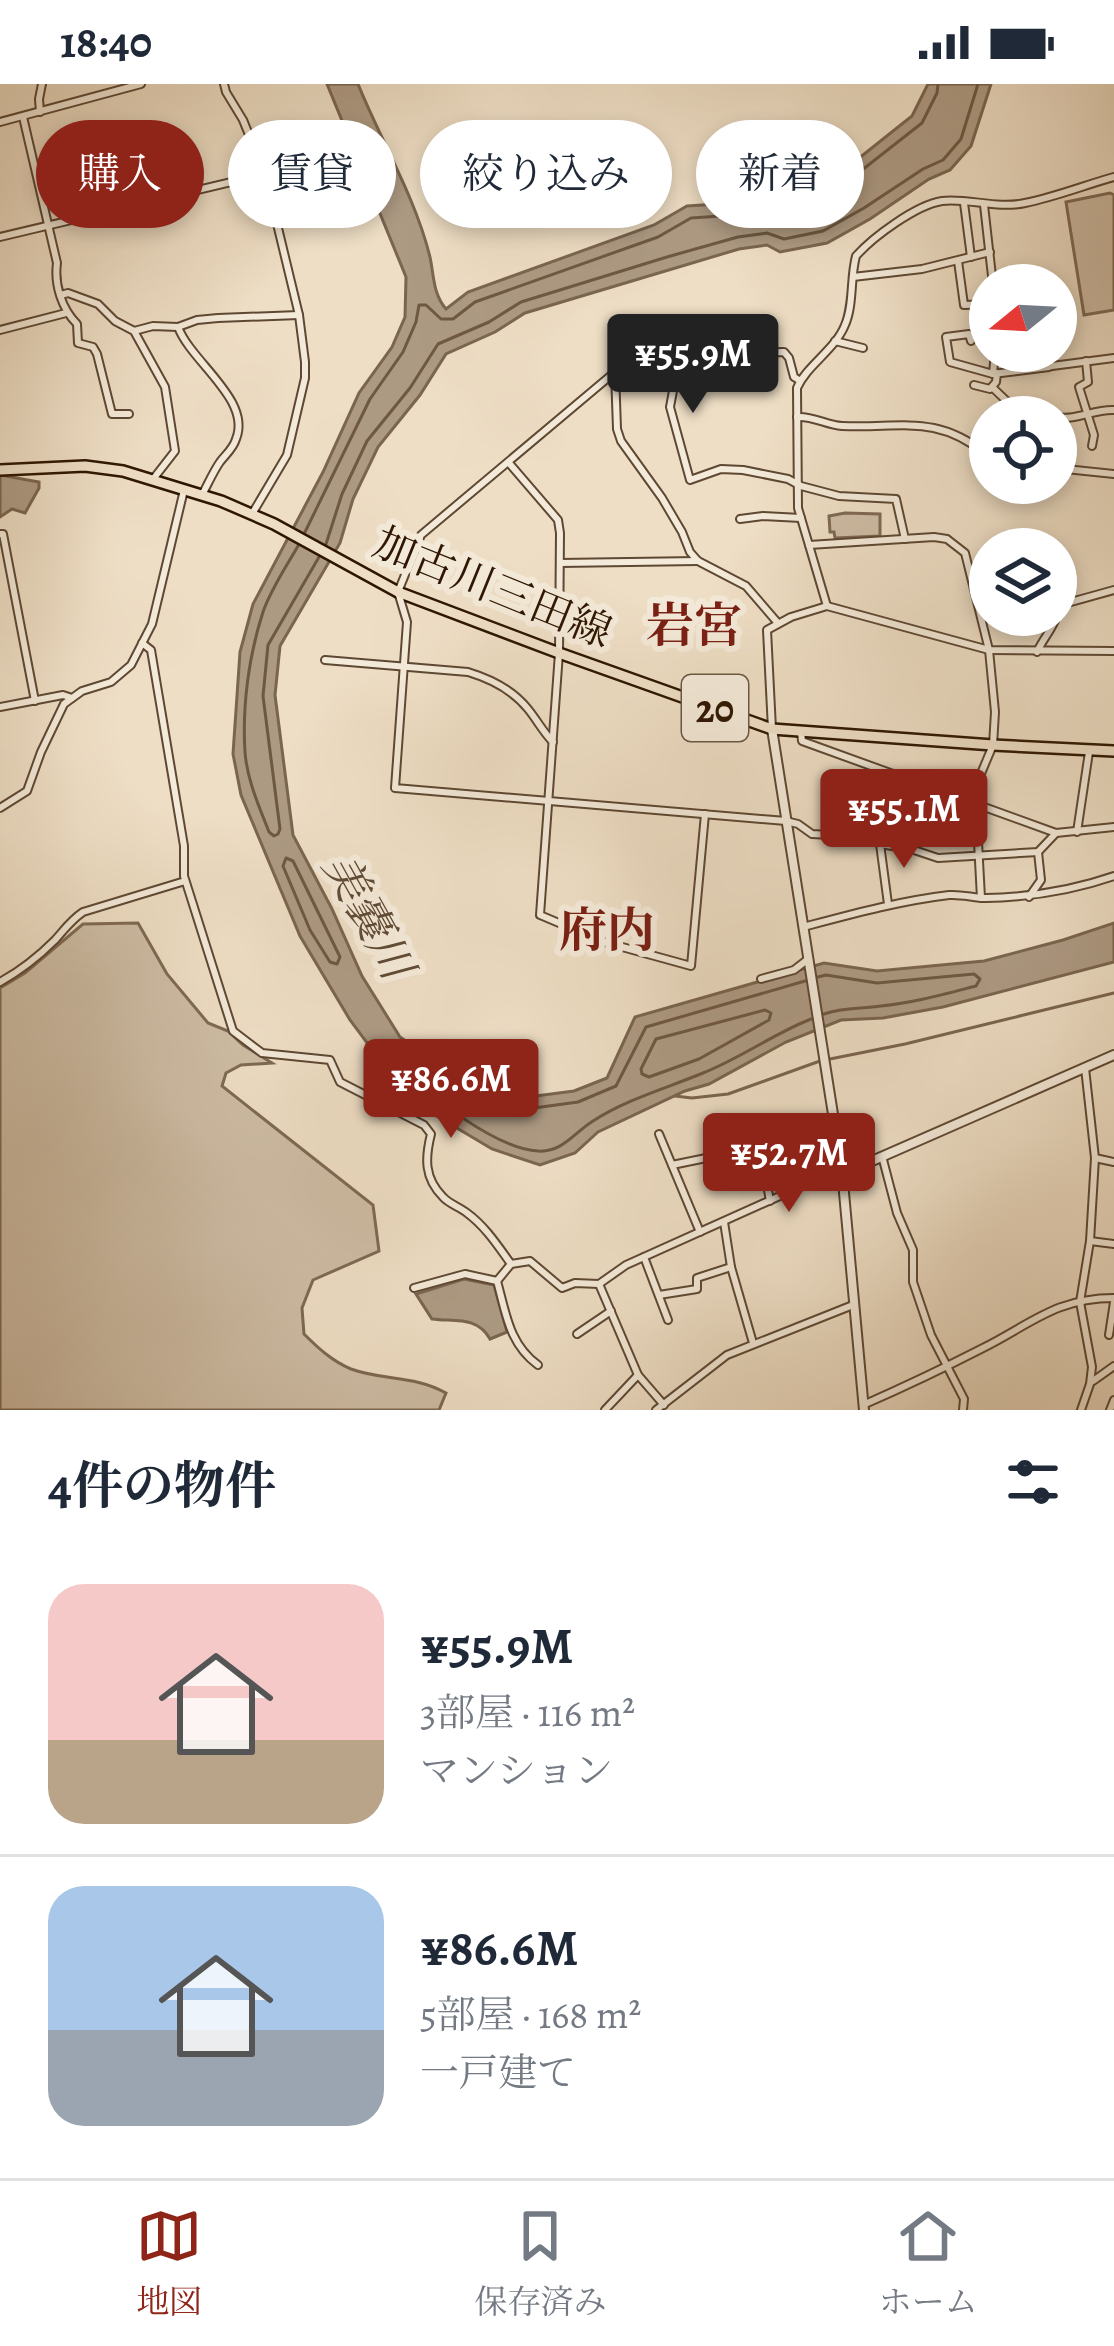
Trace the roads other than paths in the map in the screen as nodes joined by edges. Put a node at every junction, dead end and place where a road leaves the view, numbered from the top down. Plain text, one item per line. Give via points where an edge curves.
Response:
1 (42, 84) edge
2 (141, 84) edge
3 (224, 84) edge
4 (40, 112) junction
5 (23, 117) junction
6 (242, 120) edge
7 (0, 122) edge
8 (36, 173) edge
9 (1114, 177) edge
10 (964, 203) junction
11 (984, 205) junction
12 (36, 228) edge
13 (49, 228) edge
14 (278, 228) edge
15 (0, 237) edge
16 (990, 252) junction
17 (971, 257) junction
18 (958, 261) junction
19 (991, 264) edge
20 (853, 277) junction
21 (61, 295) junction
22 (969, 305) edge
23 (66, 313) junction
24 (299, 315) junction
25 (178, 327) junction
26 (0, 330) edge
27 (134, 331) junction
28 (969, 334) edge
29 (835, 340) junction
30 (863, 348) dead end
31 (680, 353) junction
32 (1114, 358) edge
33 (1086, 361) junction
34 (1077, 362) edge
35 (969, 367) edge
36 (615, 372) junction
37 (988, 372) edge
38 (1009, 372) edge
39 (995, 374) junction
40 (800, 380) junction
41 (974, 385) dead end
42 (992, 387) junction
43 (1001, 396) edge
44 (1114, 410) edge
45 (129, 414) dead end
46 (1086, 415) junction
47 (797, 416) junction
48 (1077, 418) edge
49 (969, 442) edge
50 (1092, 446) dead end
51 (508, 461) junction
52 (0, 470) edge
53 (1077, 470) edge
54 (1114, 474) edge
55 (153, 480) junction
56 (796, 482) junction
57 (184, 490) junction
58 (202, 496) junction
59 (252, 514) junction
60 (801, 518) junction
61 (740, 519) dead end
62 (0, 534) edge
63 (905, 539) junction
64 (809, 544) junction
65 (698, 561) junction
66 (560, 563) junction
67 (1114, 590) edge
68 (398, 592) junction
69 (1077, 600) edge
70 (827, 606) junction
71 (778, 623) junction
72 (1048, 636) edge
73 (142, 643) junction
74 (989, 650) junction
75 (1114, 651) edge
76 (1037, 652) junction
77 (559, 653) junction
78 (325, 660) dead end
79 (404, 666) junction
80 (72, 698) junction
81 (35, 700) junction
82 (0, 707) edge
83 (772, 729) junction
84 (801, 732) junction
85 (554, 742) junction
86 (993, 746) junction
87 (1114, 751) edge
88 (1089, 752) junction
89 (549, 802) junction
90 (976, 805) junction
91 (0, 808) edge
92 (705, 814) junction
93 (786, 820) junction
94 (1114, 827) edge
95 (1078, 832) junction
96 (1056, 833) junction
97 (880, 844) junction
98 (1037, 852) junction
99 (980, 856) junction
100 (1114, 876) edge
101 (185, 880) junction
102 (1029, 897) junction
103 (981, 898) junction
104 (887, 904) junction
105 (803, 927) junction
106 (808, 959) junction
107 (761, 979) dead end
108 (0, 982) edge
109 (1114, 1055) edge
110 (1085, 1068) junction
111 (658, 1134) dead end
112 (882, 1156) junction
113 (1095, 1159) junction
114 (1114, 1162) edge
115 (672, 1165) junction
116 (842, 1172) junction
117 (770, 1201) junction
118 (724, 1222) junction
119 (700, 1232) junction
120 (1090, 1241) junction
121 (1114, 1244) edge
122 (644, 1257) junction
123 (511, 1264) junction
124 (731, 1267) junction
125 (497, 1280) junction
126 (599, 1284) junction
127 (414, 1288) dead end
128 (659, 1294) junction
129 (1114, 1300) edge
130 (1080, 1302) junction
131 (853, 1305) junction
132 (611, 1311) junction
133 (668, 1320) dead end
134 (577, 1334) dead end
135 (1109, 1335) dead end
136 (753, 1343) junction
137 (538, 1365) dead end
138 (947, 1366) junction
139 (1114, 1366) edge
140 (638, 1375) junction
141 (1090, 1384) junction
142 (1114, 1400) edge
143 (660, 1407) edge
144 (863, 1407) edge
145 (605, 1410) edge
146 (852, 1410) edge
147 (963, 1410) edge
148 (1081, 1410) edge
149 (1110, 1410) edge

1 - 4 street
2 - 4 street
3 - 6 street
4 - 5 street
5 - 7 street
5 - 8 street
9 - 11 street via 1029,202
10 - 11 street
10 - 17 street
10 - 20 street via 944,200 909,215 856,256
11 - 16 street
12 - 15 street
13 - 21 street
14 - 24 street
16 - 17 street
16 - 19 street
17 - 18 street
18 - 20 street
18 - 22 street
20 - 29 street via 846,325
21 - 23 street
21 - 27 street via 98,304
23 - 26 street
23 - 45 street via 77,324 78,343 97,354 112,415
24 - 25 street
24 - 59 street via 304,378 286,455
25 - 27 street
25 - 58 street via 231,398 239,424
27 - 55 street via 165,387 173,434 175,452
28 - 35 street via 946,338 950,362
29 - 30 street
29 - 40 street
31 - 36 street via 622,360
31 - 40 street via 784,352
31 - 56 street via 670,407 690,480 721,469
32 - 33 street
33 - 34 street
33 - 46 street via 1088,382 1079,387
36 - 51 street
36 - 65 street via 621,441
37 - 39 street
38 - 39 street
39 - 42 street
40 - 47 street
41 - 42 street
42 - 43 street
44 - 46 street
46 - 48 street
46 - 50 street
47 - 49 street via 837,426 923,424
47 - 56 street
51 - 66 street via 558,520
51 - 68 street via 421,535
52 - 55 main road, 加古川三田線 / 20 via 86,466
53 - 54 street
55 - 57 main road, 加古川三田線 / 20
56 - 60 street
56 - 63 street via 839,496 896,499
57 - 58 main road, 加古川三田線 / 20
57 - 73 street
58 - 59 main road, 加古川三田線 / 20
59 - 68 main road, 加古川三田線 / 20
60 - 61 street
60 - 64 street
62 - 81 street
63 - 64 street
63 - 74 street via 947,539 964,553
64 - 70 street
65 - 66 street
65 - 71 street via 746,586
66 - 77 street
67 - 69 street
68 - 77 main road, 加古川三田線 / 20
68 - 79 street via 407,622
70 - 71 street
70 - 74 street
71 - 83 street via 767,630
72 - 76 street
73 - 80 street via 124,673
73 - 101 street via 151,650
74 - 76 street
74 - 86 street
75 - 76 street
77 - 83 main road, 加古川三田線 / 20
77 - 85 street
78 - 79 street
79 - 85 street via 468,673 508,690
79 - 89 street via 395,788
80 - 81 street
80 - 91 street via 27,791
81 - 82 street
83 - 84 main road, 加古川三田線 / 20
83 - 93 street
84 - 86 main road, 加古川三田線 / 20
84 - 90 street via 802,741
85 - 89 street
86 - 88 main road, 加古川三田線 / 20
86 - 90 street
87 - 88 main road, 加古川三田線 / 20
88 - 95 street
89 - 92 street
89 - 92 street via 541,915 691,966
90 - 96 street
90 - 99 street
92 - 93 street
93 - 97 street via 812,834
93 - 105 street
94 - 95 street
95 - 96 street
96 - 98 street
97 - 99 street via 938,858
97 - 104 street
98 - 99 street
98 - 102 street via 1041,880
99 - 103 street
100 - 102 street
101 - 108 street via 82,912
101 - 123 street via 238,1037 262,1053 330,1060 340,1082 424,1125 431,1134 428,1175
102 - 103 street
103 - 104 street
104 - 105 street
105 - 106 street
106 - 107 street
106 - 116 street
109 - 110 street
110 - 112 street
110 - 113 street
111 - 115 street
112 - 116 street
112 - 138 street via 913,1250 913,1282
113 - 114 street
113 - 120 street
115 - 117 street via 760,1147
115 - 119 street
116 - 117 street
116 - 131 street
117 - 118 street
118 - 119 street
118 - 124 street
119 - 122 street
120 - 121 street
120 - 130 street
122 - 126 street
122 - 128 street
123 - 125 street
123 - 126 street via 530,1262 562,1288
124 - 128 street via 697,1278 697,1288
124 - 136 street
125 - 127 street via 465,1274
125 - 137 street via 522,1353
126 - 132 street
128 - 133 street
129 - 130 street
129 - 135 street
130 - 138 street via 1045,1312
130 - 141 street
131 - 136 street
131 - 144 street
132 - 134 street
132 - 140 street
136 - 143 street
138 - 144 street
138 - 147 street
139 - 141 street
140 - 143 street
140 - 145 street
141 - 148 street
142 - 149 street
144 - 146 street

